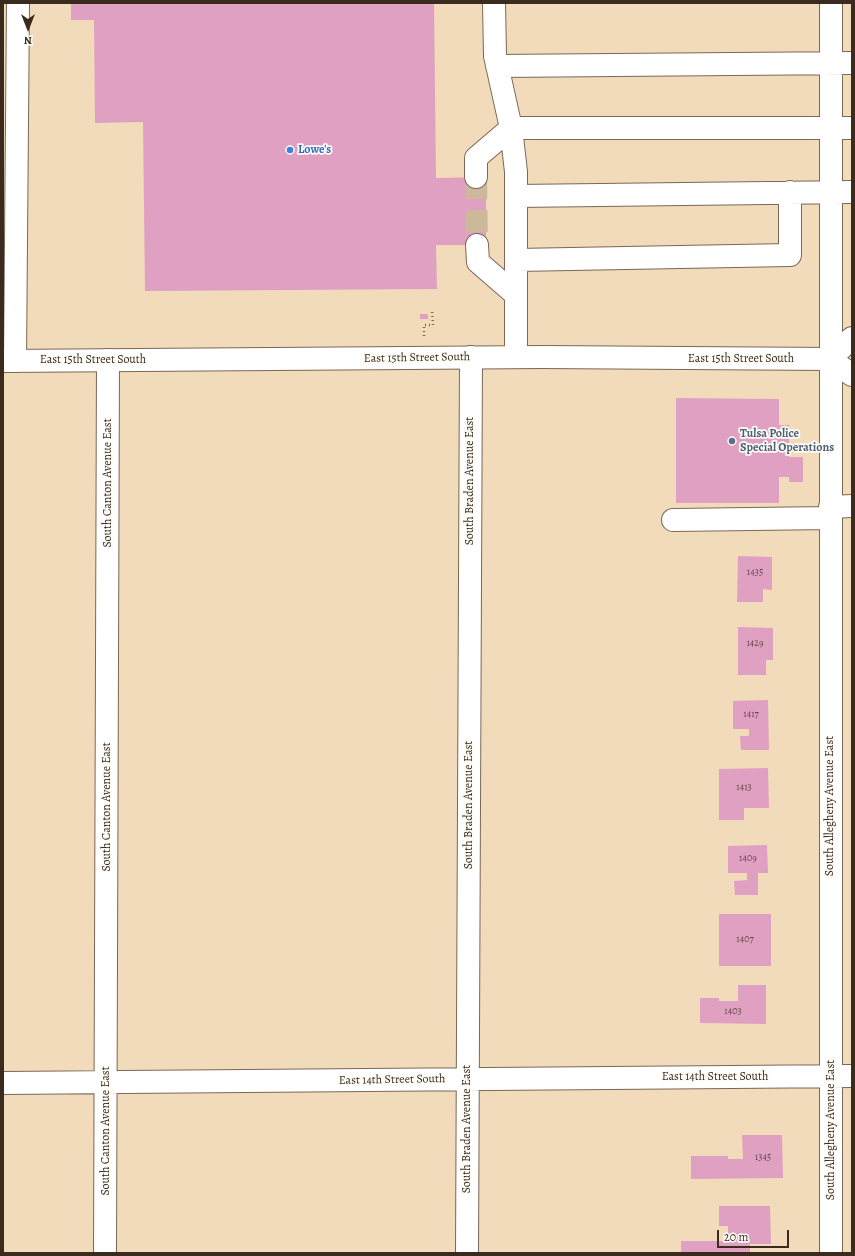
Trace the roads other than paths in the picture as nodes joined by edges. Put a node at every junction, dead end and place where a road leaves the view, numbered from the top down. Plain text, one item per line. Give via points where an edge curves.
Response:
1 (18, 3) edge
2 (494, 3) edge
3 (831, 3) edge
4 (841, 64) edge
5 (497, 66) junction
6 (511, 128) junction
7 (841, 128) edge
8 (476, 177) tunnel mouth
9 (790, 192) junction
10 (831, 192) junction
11 (852, 192) edge
12 (516, 196) junction
13 (477, 245) tunnel mouth
14 (516, 260) junction
15 (516, 295) junction
16 (852, 338) edge
17 (471, 357) junction
18 (516, 357) junction
19 (830, 359) junction
20 (108, 360) junction
21 (9, 361) edge
22 (852, 375) edge
23 (852, 506) edge
24 (830, 512) junction
25 (673, 520) dead end
26 (831, 1076) junction
27 (852, 1076) edge
28 (467, 1079) junction
29 (106, 1083) junction
30 (3, 1084) edge
31 (105, 1253) edge
32 (467, 1253) edge
33 (831, 1253) edge

1 - 21 street
2 - 5 street
3 - 4 street, South Allegheny Avenue East
4 - 5 street
4 - 7 street, South Allegheny Avenue East
5 - 6 street
6 - 7 street
6 - 8 street via 476,158
6 - 12 street
7 - 10 street, South Allegheny Avenue East
9 - 10 street
9 - 12 street
9 - 14 street via 790,255
10 - 11 street
10 - 19 street, South Allegheny Avenue East
12 - 14 street
13 - 15 street via 478,262
14 - 15 street
15 - 18 street
16 - 19 street
17 - 18 street, East 15th Street South
17 - 20 street, East 15th Street South
17 - 28 street, South Braden Avenue East
18 - 19 street, East 15th Street South
19 - 22 street
19 - 24 street, South Allegheny Avenue East
20 - 21 street, East 15th Street South
20 - 29 street, South Canton Avenue East
23 - 24 street
24 - 25 street
24 - 26 street, South Allegheny Avenue East
26 - 27 street, East 14th Street South
26 - 28 street, East 14th Street South
26 - 33 street, South Allegheny Avenue East
28 - 29 street, East 14th Street South
28 - 32 street, South Braden Avenue East
29 - 30 street, East 14th Street South
29 - 31 street, South Canton Avenue East

